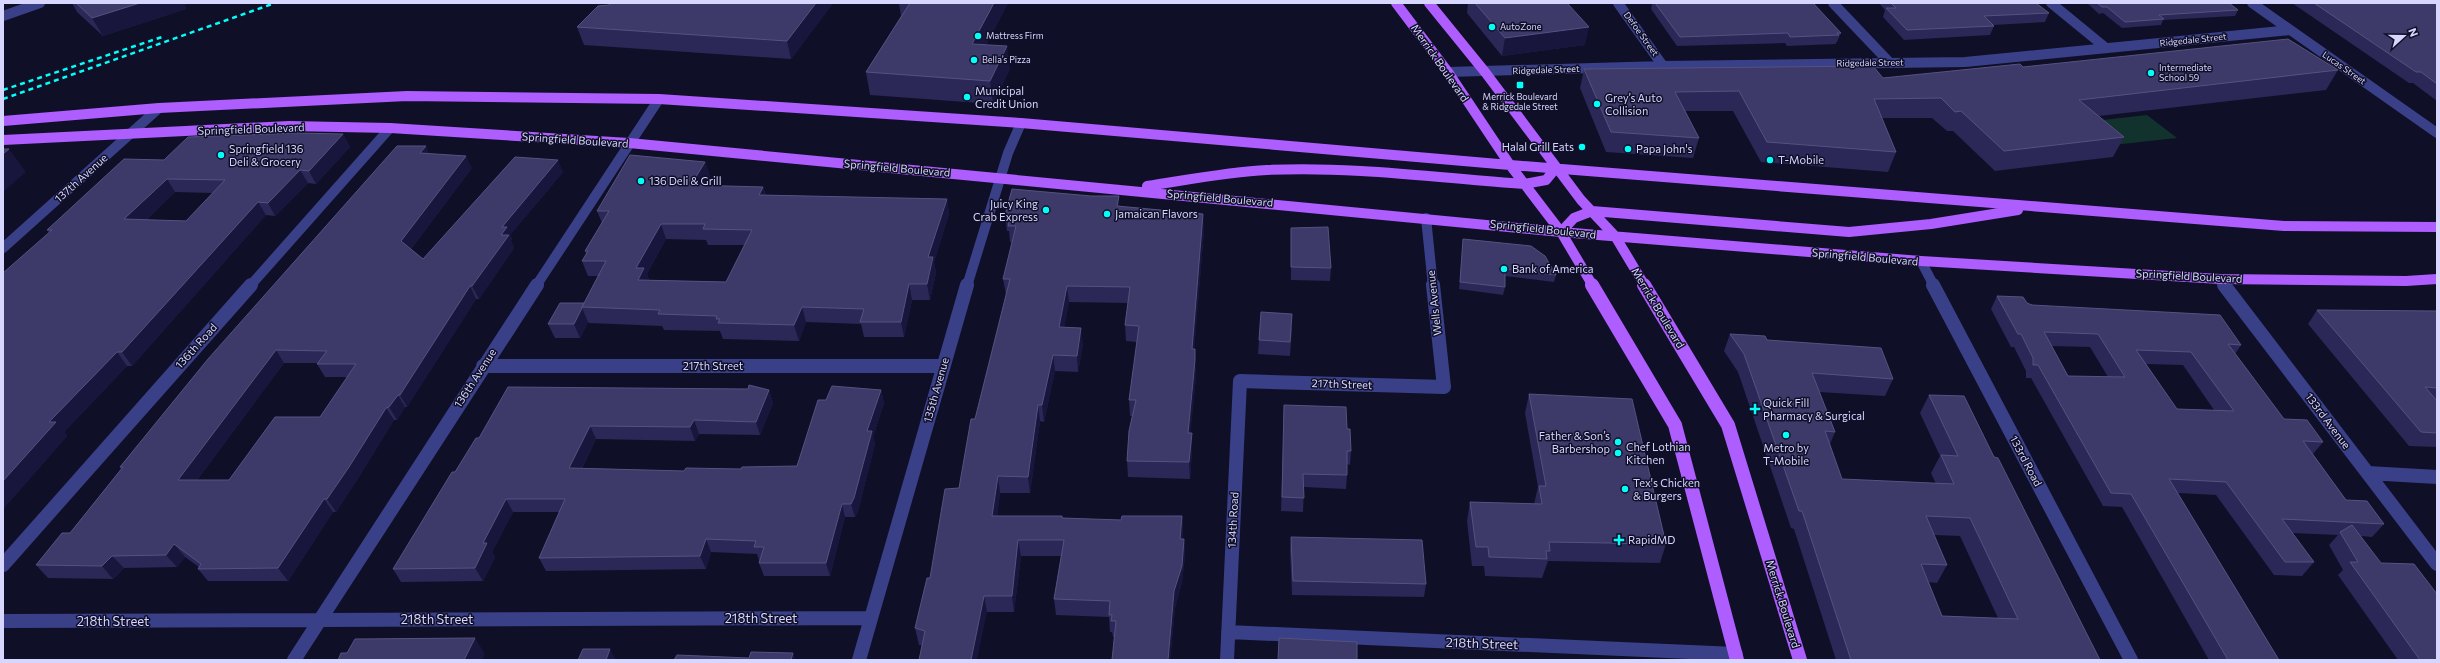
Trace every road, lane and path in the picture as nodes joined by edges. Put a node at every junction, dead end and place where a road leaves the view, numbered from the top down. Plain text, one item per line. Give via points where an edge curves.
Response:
1 (40, 3) edge
2 (1396, 3) edge
3 (1429, 3) edge
4 (1618, 3) edge
5 (1833, 3) edge
6 (2051, 3) edge
7 (2252, 3) edge
8 (3, 16) edge
9 (2290, 30) junction
10 (2106, 48) junction
11 (1890, 63) junction
12 (1663, 66) junction
13 (1448, 72) junction
14 (1485, 72) junction
15 (659, 99) junction
16 (160, 108) junction
17 (3, 121) edge
18 (1021, 123) junction
19 (390, 128) junction
20 (2437, 132) edge
21 (131, 134) junction
22 (3, 140) edge
23 (629, 143) junction
24 (1510, 165) junction
25 (1556, 168) junction
26 (1000, 177) junction
27 (1524, 184) junction
28 (1129, 189) junction
29 (2037, 207) junction
30 (1592, 211) junction
31 (1426, 218) junction
32 (2437, 227) edge
33 (1561, 232) junction
34 (1615, 236) junction
35 (3, 248) edge
36 (1921, 261) junction
37 (2220, 279) junction
38 (2437, 279) edge
39 (483, 366) junction
40 (942, 366) junction
41 (1240, 380) joint
42 (1444, 387) joint
43 (2368, 473) junction
44 (2437, 476) edge
45 (3, 564) edge
46 (2437, 564) edge
47 (871, 618) junction
48 (320, 619) junction
49 (3, 621) edge
50 (1228, 632) junction
51 (1736, 657) edge
52 (294, 660) edge
53 (859, 660) edge
54 (1227, 660) edge
55 (1800, 660) edge
56 (2131, 660) edge

1 - 8 street
2 - 13 main road, Merrick Boulevard
3 - 14 main road, Merrick Boulevard
4 - 12 street, Defoe Street
5 - 11 street
6 - 10 street
7 - 9 street, Lucas Street
9 - 10 street, Ridgedale Street
9 - 20 street, Lucas Street
10 - 11 street, Ridgedale Street via 1965,62
11 - 12 street, Ridgedale Street
12 - 14 street, Ridgedale Street
13 - 14 street, Ridgedale Street
13 - 24 main road, Merrick Boulevard
14 - 25 main road, Merrick Boulevard
15 - 16 main road via 407,96
15 - 18 main road
15 - 23 street, 136th Avenue
16 - 17 main road
16 - 21 street, 137th Avenue
18 - 24 main road
18 - 26 street, 135th Avenue
19 - 21 main road, Springfield Boulevard via 289,126
19 - 23 main road, Springfield Boulevard
19 - 45 street, 136th Road
21 - 22 main road, Springfield Boulevard
21 - 35 street, 137th Avenue
23 - 26 main road, Springfield Boulevard
23 - 39 street, 136th Avenue
24 - 25 main road
24 - 27 main road, Merrick Boulevard
25 - 27 main road via 1546,180
25 - 29 main road
25 - 30 main road, Merrick Boulevard
26 - 28 main road, Springfield Boulevard
26 - 40 street, 135th Avenue
27 - 28 main road via 1284,170 1215,175
27 - 33 main road, Merrick Boulevard
28 - 31 main road, Springfield Boulevard
29 - 30 main road via 1931,224 1849,232
29 - 32 main road via 2284,226
30 - 33 main road via 1576,216 1566,223
30 - 34 main road, Merrick Boulevard
31 - 33 main road, Springfield Boulevard
31 - 42 street, Wells Avenue
33 - 34 main road, Springfield Boulevard
33 - 51 main road, Merrick Boulevard via 1675,425
34 - 36 main road, Springfield Boulevard
34 - 55 main road, Merrick Boulevard via 1728,425
36 - 37 main road, Springfield Boulevard
36 - 56 street, 133rd Road
37 - 38 main road, Springfield Boulevard
37 - 43 street, 133rd Avenue
39 - 40 street, 217th Street
39 - 48 street, 136th Avenue
40 - 47 street, 135th Avenue
41 - 42 street, 217th Street
41 - 50 street, 134th Road
43 - 44 street
43 - 46 street, 133rd Avenue
47 - 48 street, 218th Street
47 - 53 street, 135th Avenue
48 - 49 street, 218th Street
48 - 52 street, 136th Avenue
50 - 51 street, 218th Street
50 - 54 street, 134th Road

